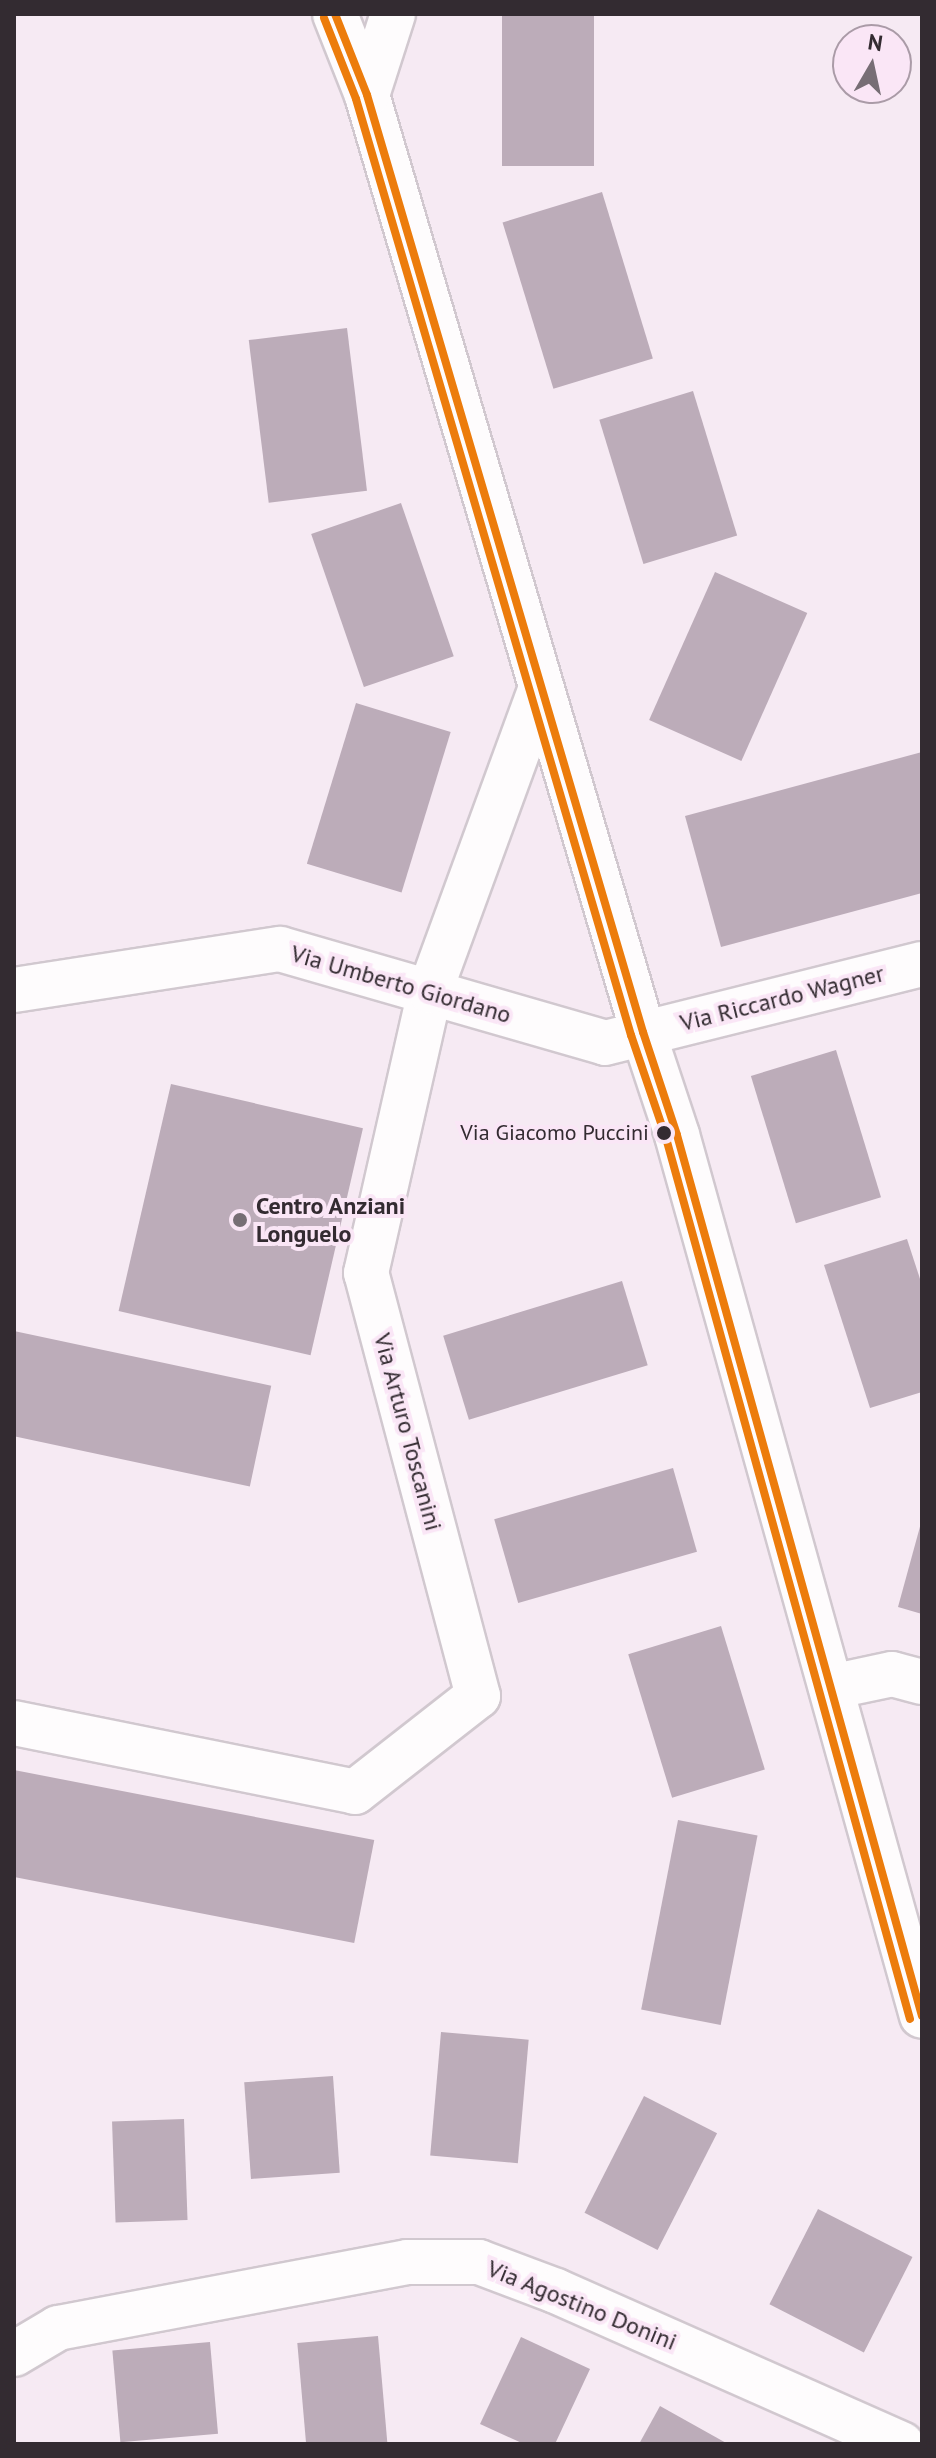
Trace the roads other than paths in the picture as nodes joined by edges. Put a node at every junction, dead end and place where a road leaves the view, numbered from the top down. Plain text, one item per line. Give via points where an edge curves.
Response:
1 (335, 14) edge
2 (393, 14) edge
3 (367, 95) junction
4 (541, 688) junction
5 (922, 964) edge
6 (14, 990) edge
7 (430, 991) junction
8 (643, 1032) junction
9 (922, 1682) edge
10 (831, 1687) junction
11 (14, 1723) edge
12 (922, 2016) edge
13 (14, 2354) edge
14 (902, 2444) edge

1 - 3 street
2 - 3 street
3 - 4 street
4 - 7 street, Via Arturo Toscanini
4 - 8 street
5 - 8 street, Via Riccardo Wagner
6 - 7 street, Via Umberto Giordano via 280,949
7 - 8 street, Via Umberto Giordano via 605,1043
7 - 11 street, Via Arturo Toscanini via 366,1273 478,1696 355,1792
8 - 10 street via 677,1135
9 - 10 street via 892,1674
10 - 12 street
13 - 14 street, Via Agostino Donini via 58,2328 407,2262 479,2262

